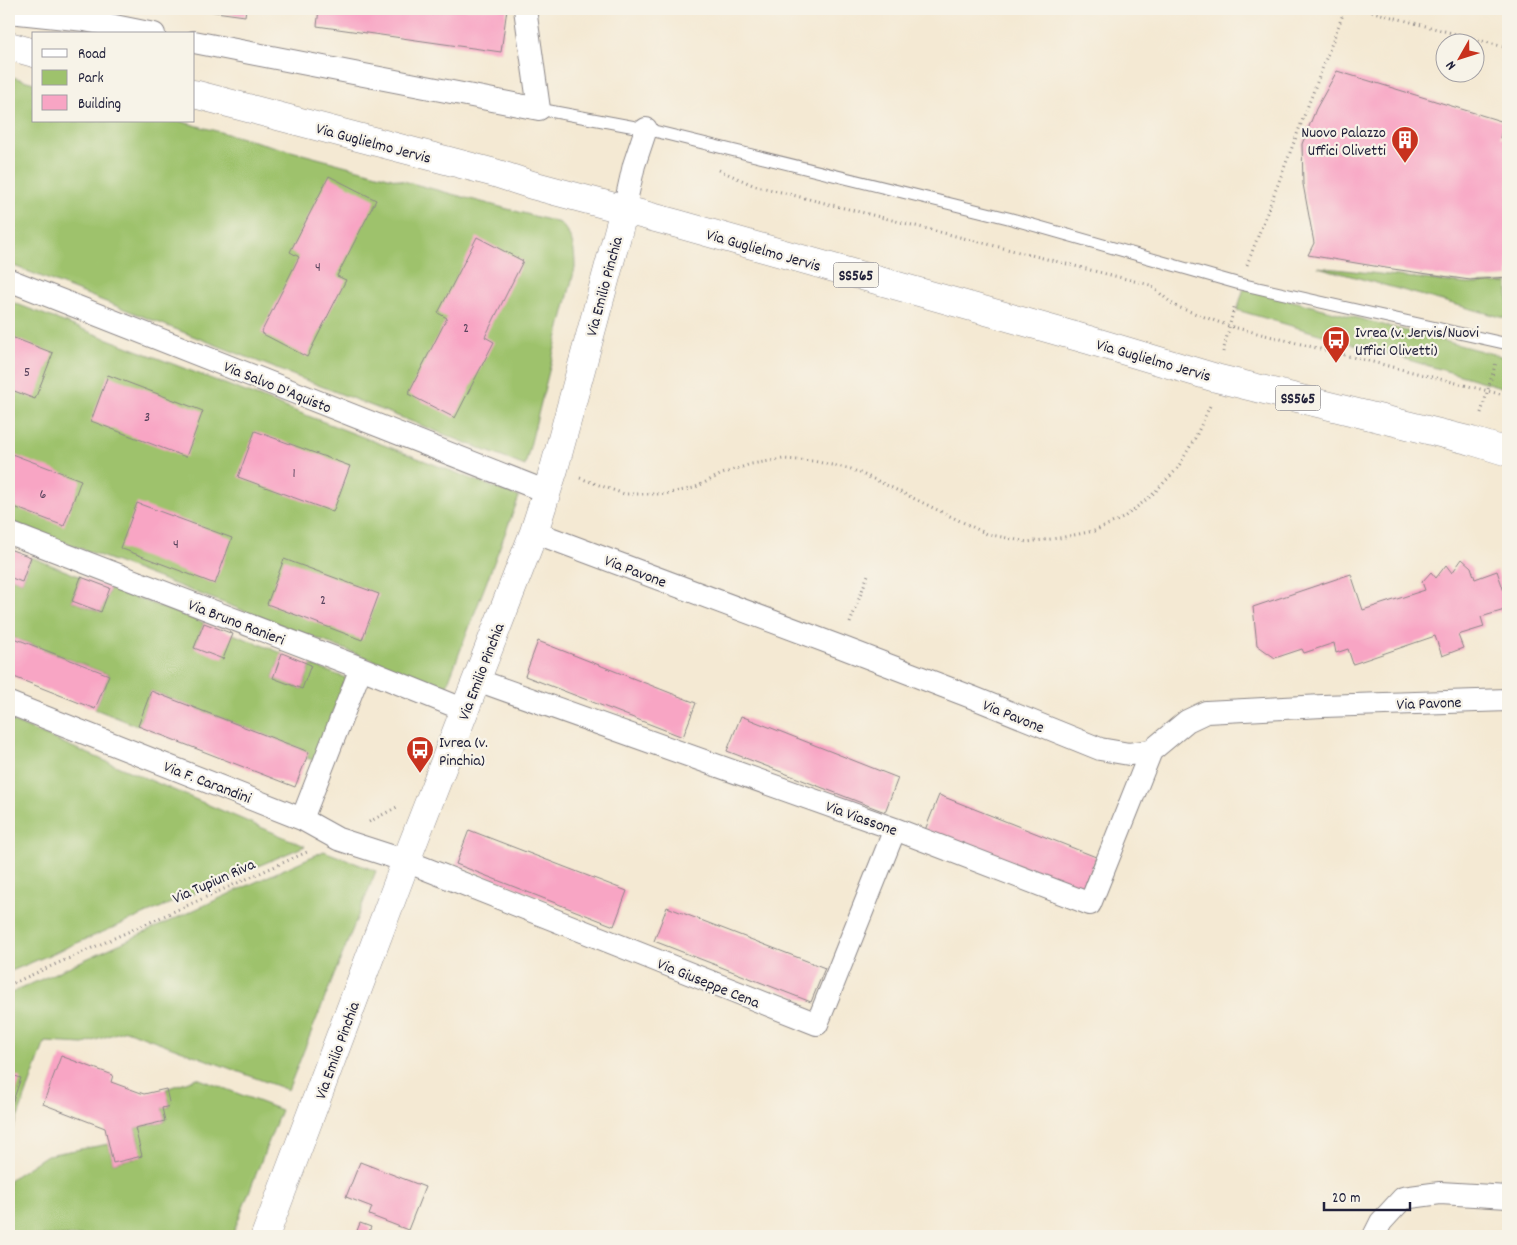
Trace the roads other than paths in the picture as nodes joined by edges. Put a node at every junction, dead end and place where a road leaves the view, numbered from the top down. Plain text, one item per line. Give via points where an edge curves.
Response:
1 (525, 9) edge
2 (9, 12) edge
3 (144, 32) edge
4 (195, 42) edge
5 (9, 46) edge
6 (32, 52) edge
7 (195, 94) edge
8 (538, 108) junction
9 (646, 129) junction
10 (624, 210) junction
11 (9, 280) edge
12 (1505, 343) edge
13 (1508, 452) edge
14 (550, 481) junction
15 (534, 532) junction
16 (9, 533) edge
17 (361, 668) junction
18 (477, 680) junction
19 (1508, 700) edge
20 (9, 703) edge
21 (465, 710) junction
22 (1151, 751) junction
23 (302, 818) junction
24 (895, 829) junction
25 (406, 861) junction
26 (1508, 1197) edge
27 (265, 1236) edge
28 (1374, 1236) edge

1 - 8 street
2 - 3 street via 85,20
4 - 8 street
5 - 6 main road
7 - 10 main road, Via Guglielmo Jervis
8 - 9 lane
9 - 10 street
9 - 12 lane via 1008,218 1240,284
10 - 13 main road, Via Guglielmo Jervis / SS565 via 1216,378
10 - 14 main road, Via Emilio Pinchia
11 - 14 street, Via Salvo D'Aquisto
14 - 15 main road, Via Emilio Pinchia
15 - 18 main road, Via Emilio Pinchia
15 - 22 street, Via Pavone via 841,647 1100,749 1129,754
16 - 17 street, Via Bruno Ranieri
17 - 21 street, Via Bruno Ranieri
17 - 23 street
18 - 21 main road, Via Emilio Pinchia
18 - 24 street, Via Viassone
19 - 22 street, Via Pavone via 1206,712 1187,721
20 - 23 street, Via F. Carandini
21 - 25 main road, Via Emilio Pinchia
22 - 24 street, Via Viassone via 1090,904
23 - 25 street, Via F. Carandini via 338,838
24 - 25 street, Via Giuseppe Cena via 817,1024
25 - 27 main road, Via Emilio Pinchia
26 - 28 street via 1440,1193 1403,1198 1381,1222

